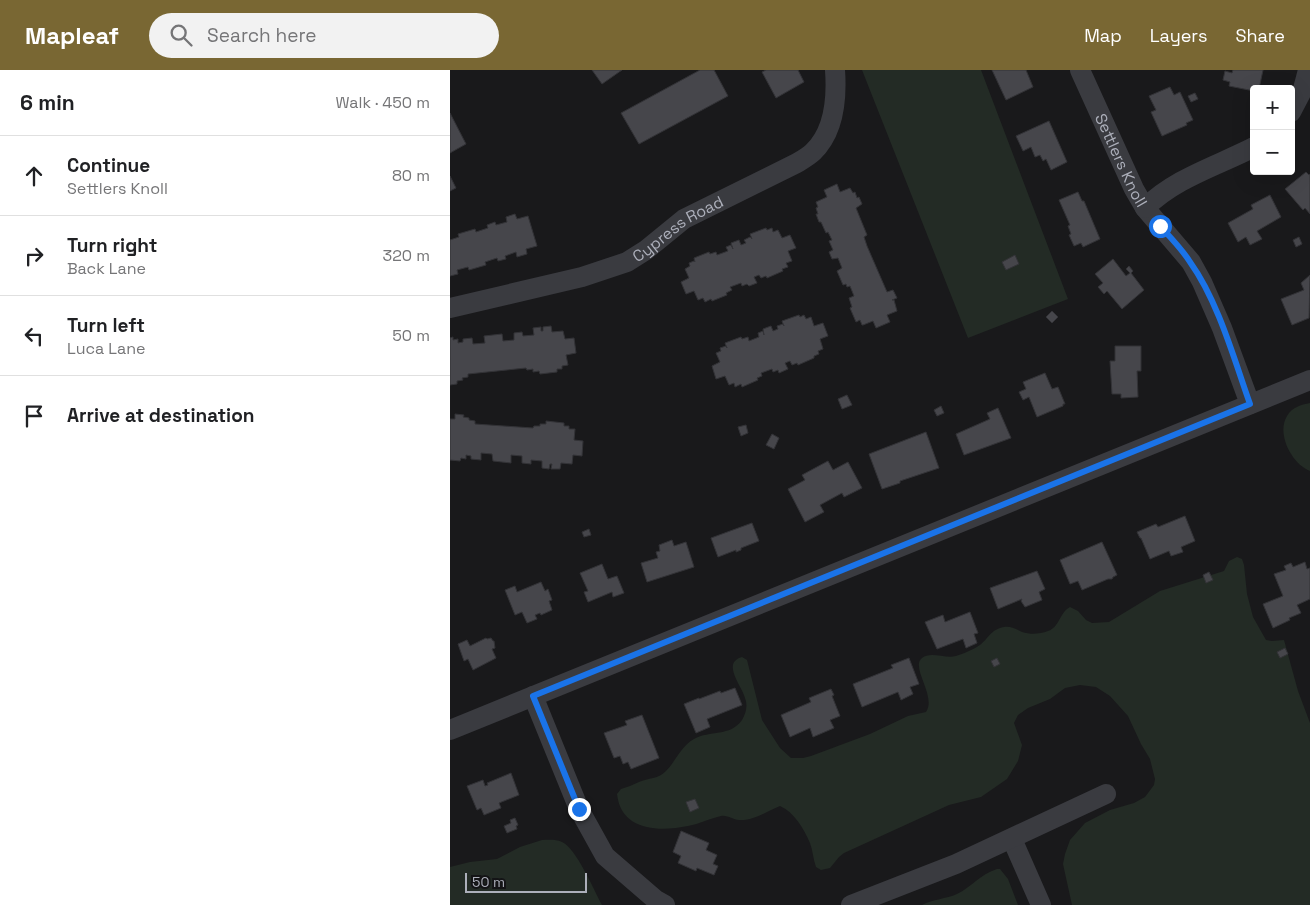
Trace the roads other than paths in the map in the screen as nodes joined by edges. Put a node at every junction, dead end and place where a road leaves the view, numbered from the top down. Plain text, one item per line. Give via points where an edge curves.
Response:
1 (835, 70) edge
2 (1080, 70) edge
3 (1308, 70) edge
4 (1295, 104) edge
5 (1250, 149) edge
6 (1145, 208) junction
7 (450, 308) edge
8 (1310, 380) edge
9 (1250, 404) junction
10 (533, 696) junction
11 (450, 730) edge
12 (1106, 794) dead end
13 (1012, 839) junction
14 (665, 905) edge
15 (851, 905) edge
16 (1041, 905) edge

1 - 7 street, Cypress Road via 835,100 826,136 814,151 797,163 684,220 627,262 582,277
2 - 6 street, Settlers Knoll
3 - 4 street
5 - 6 street via 1178,182
6 - 9 street, Settlers Knoll via 1182,251 1202,282
8 - 9 street
9 - 10 street
10 - 11 street
10 - 14 street via 579,809 606,856
12 - 13 street
13 - 15 street
13 - 16 street

